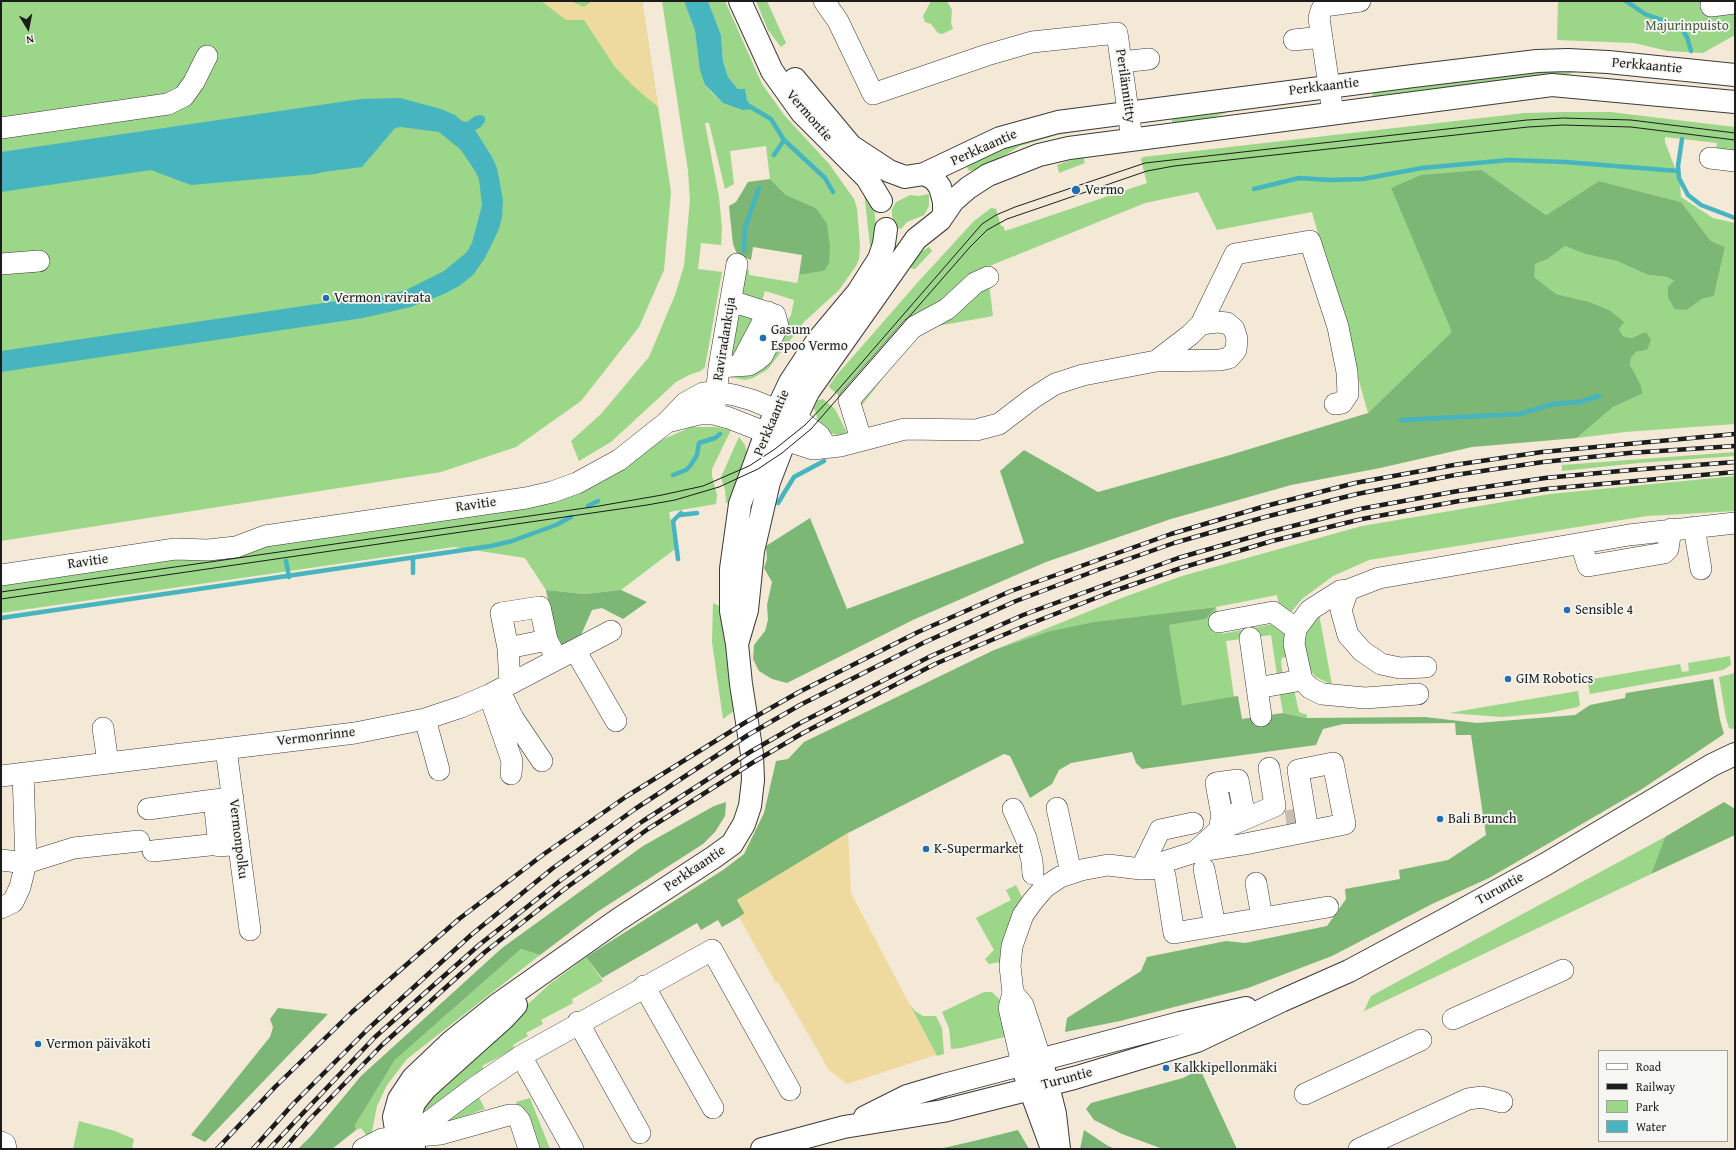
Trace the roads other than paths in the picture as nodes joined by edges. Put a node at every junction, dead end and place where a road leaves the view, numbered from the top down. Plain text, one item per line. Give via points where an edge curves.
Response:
1 (740, 1) edge
2 (753, 1) edge
3 (824, 1) edge
4 (1360, 1) edge
5 (1735, 2) edge
6 (1712, 6) dead end
7 (1322, 37) junction
8 (1294, 40) dead end
9 (207, 56) dead end
10 (1149, 59) dead end
11 (1122, 62) junction
12 (1735, 75) edge
13 (1329, 87) junction
14 (1735, 102) edge
15 (1129, 113) junction
16 (1333, 113) junction
17 (1, 128) edge
18 (1132, 139) junction
19 (1710, 158) dead end
20 (1735, 161) edge
21 (915, 176) junction
22 (881, 201) junction
23 (944, 213) junction
24 (886, 229) junction
25 (916, 239) junction
26 (39, 261) dead end
27 (1, 264) edge
28 (736, 264) dead end
29 (988, 277) dead end
30 (731, 301) junction
31 (1201, 324) junction
32 (1156, 361) junction
33 (719, 367) junction
34 (716, 392) junction
35 (1335, 404) dead end
36 (776, 410) junction
37 (714, 414) junction
38 (796, 418) junction
39 (667, 422) junction
40 (776, 436) junction
41 (861, 439) junction
42 (826, 446) junction
43 (1735, 524) edge
44 (1694, 527) junction
45 (1701, 570) dead end
46 (1, 574) edge
47 (1348, 590) junction
48 (1219, 622) dead end
49 (1296, 629) junction
50 (611, 631) dead end
51 (1250, 638) dead end
52 (547, 640) junction
53 (508, 648) junction
54 (566, 654) junction
55 (1426, 667) dead end
56 (1302, 680) junction
57 (1257, 688) junction
58 (500, 690) junction
59 (1418, 694) dead end
60 (1261, 716) dead end
61 (425, 719) junction
62 (616, 721) dead end
63 (103, 728) dead end
64 (1735, 748) edge
65 (226, 749) junction
66 (1735, 754) edge
67 (542, 761) dead end
68 (108, 763) junction
69 (1712, 765) junction
70 (1269, 768) dead end
71 (439, 770) dead end
72 (23, 773) junction
73 (511, 774) dead end
74 (1, 776) edge
75 (224, 799) junction
76 (1057, 808) dead end
77 (148, 809) dead end
78 (1013, 809) dead end
79 (1286, 821) tunnel mouth
80 (1194, 823) dead end
81 (1308, 831) dead end
82 (229, 844) junction
83 (1, 860) edge
84 (1200, 861) junction
85 (26, 863) junction
86 (1141, 869) junction
87 (1071, 873) junction
88 (1032, 874) dead end
89 (1256, 883) dead end
90 (1328, 907) dead end
91 (1, 908) edge
92 (1262, 918) junction
93 (1215, 926) junction
94 (250, 930) dead end
95 (1563, 970) dead end
96 (644, 986) junction
97 (1281, 1001) junction
98 (1453, 1019) dead end
99 (578, 1022) junction
100 (1421, 1040) dead end
101 (521, 1056) junction
102 (1031, 1062) junction
103 (1039, 1087) junction
104 (790, 1090) dead end
105 (1304, 1094) dead end
106 (1502, 1102) dead end
107 (713, 1108) dead end
108 (844, 1127) junction
109 (640, 1133) dead end
110 (1, 1142) edge
111 (405, 1143) edge
112 (6, 1149) edge
113 (363, 1149) edge
114 (529, 1149) edge
115 (573, 1149) edge
116 (762, 1149) edge
117 (1052, 1149) edge
118 (1059, 1149) edge
119 (1359, 1149) edge

1 - 22 main road, Vermontie via 776,77 802,113 867,178
2 - 21 main road, Vermontie via 766,32 783,62 850,146 889,171
3 - 11 street, Perilänniitty via 838,21 873,94 1032,42 1117,33
4 - 7 street via 1324,6 1319,18
5 - 6 street
7 - 8 street
7 - 13 street
9 - 17 street via 184,96 168,104
10 - 11 street
11 - 15 street, Perilänniitty
12 - 13 main road, Perkkaantie via 1608,62 1537,61
13 - 15 main road, Perkkaantie
13 - 16 street
14 - 16 main road, Perkkaantie via 1552,85
15 - 18 street, Perilänniitty
15 - 21 main road, Perkkaantie via 1058,122 1023,131 1000,138
16 - 18 main road, Perkkaantie
18 - 23 main road, Perkkaantie via 1069,148 1013,164 988,175 968,188
19 - 20 street
21 - 22 main road via 889,191
21 - 23 main road via 934,179 940,187
22 - 24 main road via 882,218
23 - 25 main road via 940,220
24 - 25 main road via 902,239
24 - 36 main road, Perkkaantie via 879,259 858,292 795,372
25 - 38 main road, Perkkaantie via 816,379
26 - 27 street
28 - 30 street, Raviradankuja
29 - 41 street via 975,283 946,309 912,328 849,400
30 - 33 street, Raviradankuja
30 - 33 street via 768,312 740,365
31 - 32 street
31 - 32 street, Ravitie via 1227,323 1234,329 1237,339 1236,350 1229,358
31 - 35 street via 1235,254 1310,242 1338,328 1346,372 1348,394 1342,403
32 - 41 street, Ravitie via 1083,375 1055,384 1006,420 992,426 976,430 905,429
33 - 34 street, Raviradankuja
34 - 36 street, Ravitie via 752,400
34 - 37 street, Raviradankuja
34 - 39 street, Ravitie via 704,394 684,403
36 - 38 street, Ravitie
36 - 40 main road, Perkkaantie
37 - 39 street, Ravitie via 699,414
37 - 40 street, Ravitie
38 - 40 main road, Perkkaantie
38 - 42 street, Ravitie via 819,435
39 - 46 street, Ravitie via 606,468 577,483 526,498 266,536 236,546 208,550 175,549
40 - 42 street, Ravitie via 813,449
40 - 111 main road, Perkkaantie via 740,504 731,569 731,611 738,644 741,684 752,754 753,780 750,806 744,824 732,844 619,918 497,1004 452,1041 413,1078 399,1099 394,1117
41 - 42 street, Ravitie via 840,446
43 - 44 street
44 - 45 street
44 - 47 street via 1379,578
47 - 49 street via 1340,591 1310,610
47 - 55 street via 1341,610 1348,635 1362,651 1381,664 1400,668
48 - 49 street via 1273,612
49 - 56 street via 1294,644
50 - 54 street, Vermonrinne
51 - 57 street
52 - 53 street
52 - 53 street via 540,607 501,613
52 - 54 street
53 - 58 street
54 - 58 street, Vermonrinne
54 - 62 street
56 - 57 street
56 - 59 street via 1322,694 1365,698
57 - 60 street
58 - 61 street, Vermonrinne
58 - 67 street via 513,718
58 - 73 street via 512,761
61 - 65 street, Vermonrinne via 376,730
61 - 71 street
63 - 68 street
64 - 69 main road, Turuntie
65 - 68 street, Vermonrinne
65 - 75 street, Vermonpolku
66 - 69 main road, Turuntie
68 - 72 street, Vermonrinne
69 - 97 main road, Turuntie via 1546,864 1446,919 1349,971
70 - 84 street via 1275,806 1221,823
72 - 74 street, Vermonrinne
72 - 85 street
75 - 77 street
75 - 82 street, Vermonpolku
76 - 87 street
78 - 88 street via 1026,838 1032,861
79 - 84 street via 1261,825
80 - 86 street via 1160,830
81 - 84 street
82 - 85 street via 74,848
82 - 94 street, Vermonpolku
83 - 85 street
84 - 86 street via 1160,864
84 - 93 street
85 - 91 street via 13,902
86 - 87 street via 1108,865
86 - 93 street via 1161,868 1165,876 1174,933
87 - 102 street via 1045,887 1023,915 1012,946 1010,966 1013,993 1009,1008
89 - 92 street
90 - 92 street
92 - 93 street
95 - 98 street
96 - 99 street
96 - 104 street via 712,950
96 - 107 street
97 - 102 main road, Turuntie via 1180,1023
97 - 103 main road, Turuntie via 1197,1041
99 - 101 street
99 - 109 street
100 - 105 street
101 - 111 street via 474,1088
101 - 115 street
102 - 103 main road
102 - 108 main road, Turuntie via 907,1096
103 - 108 main road, Turuntie via 943,1110
103 - 117 main road
103 - 118 main road via 1055,1114
106 - 119 street via 1482,1097 1468,1100
108 - 116 main road, Turuntie
110 - 112 street via 5,1144
111 - 113 street via 375,1141
111 - 114 street via 515,1115 520,1121

